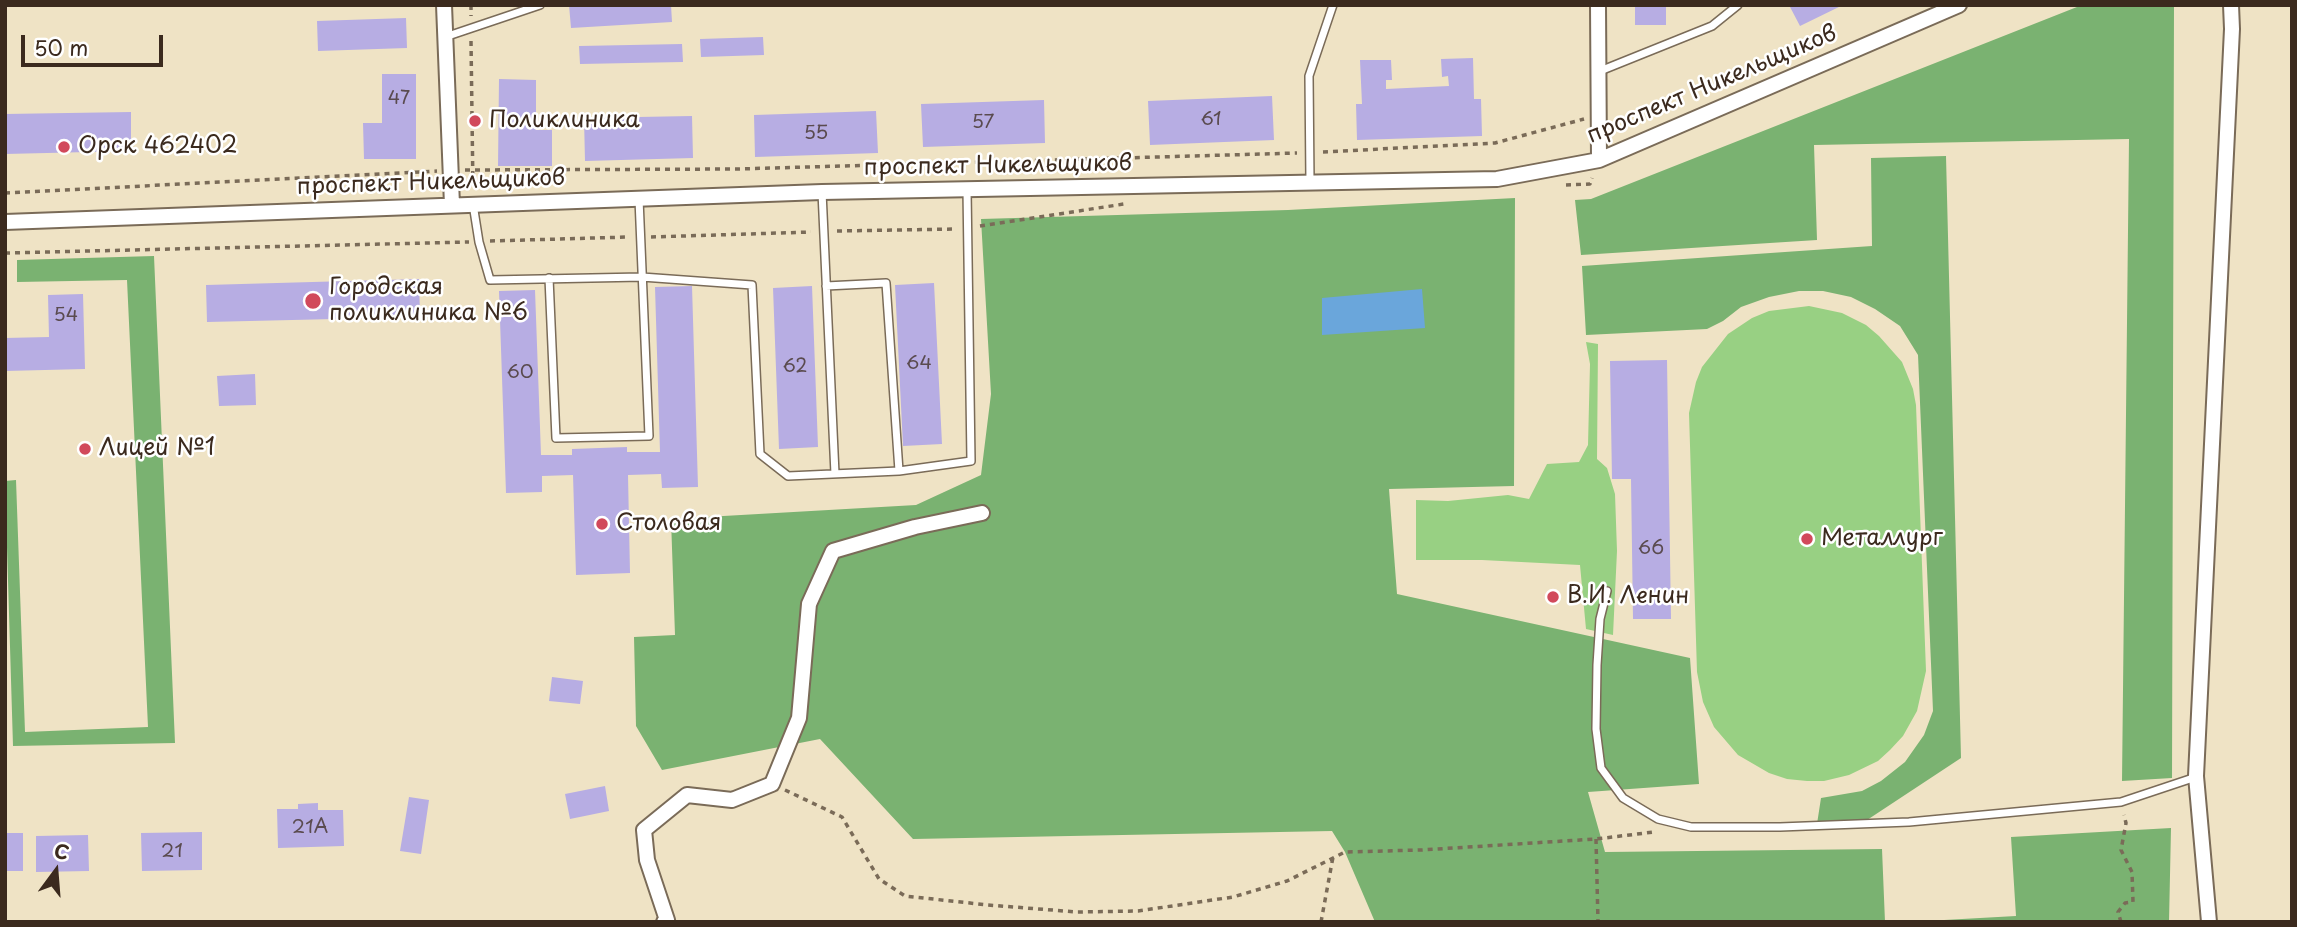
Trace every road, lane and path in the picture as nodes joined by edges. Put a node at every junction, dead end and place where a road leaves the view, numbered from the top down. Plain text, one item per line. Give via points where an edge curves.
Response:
1 (444, 5) edge
2 (471, 5) edge
3 (540, 5) edge
4 (1333, 5) edge
5 (1598, 5) edge
6 (1738, 5) edge
7 (1959, 5) edge
8 (2231, 5) edge
9 (471, 28) junction
10 (446, 37) junction
11 (1599, 71) junction
12 (1600, 114) junction
13 (1310, 152) junction
14 (1600, 160) junction
15 (451, 170) junction
16 (472, 170) junction
17 (1310, 182) junction
18 (967, 189) junction
19 (5, 192) edge
20 (822, 192) junction
21 (639, 199) junction
22 (473, 204) junction
23 (452, 205) junction
24 (5, 222) edge
25 (642, 277) junction
26 (550, 278) junction
27 (826, 286) junction
28 (899, 471) junction
29 (835, 474) junction
30 (982, 513) dead end
31 (1606, 591) dead end
32 (2196, 776) junction
33 (772, 784) junction
34 (2120, 802) junction
35 (1691, 827) junction
36 (1596, 839) junction
37 (1333, 857) junction
38 (664, 922) edge
39 (1321, 922) edge
40 (1598, 922) edge
41 (2120, 922) edge
42 (2209, 922) edge

1 - 10 street
2 - 9 path
3 - 9 lane
4 - 13 lane via 1308,76
5 - 11 street
6 - 11 lane via 1712,26
7 - 14 street, проспект Никельщиков
8 - 32 street
9 - 10 lane
9 - 16 path
10 - 15 street
11 - 12 street
12 - 13 path via 1495,143
12 - 14 street
13 - 16 path via 737,169
13 - 17 lane
14 - 17 street, проспект Никельщиков via 1497,178
15 - 16 path
15 - 19 path
15 - 23 street
16 - 22 path
17 - 18 street, проспект Никельщиков
18 - 20 street, проспект Никельщиков
18 - 28 lane via 971,461
20 - 21 street, проспект Никельщиков
20 - 27 lane
21 - 22 street, проспект Никельщиков
21 - 25 lane
22 - 23 street, проспект Никельщиков
22 - 26 lane via 490,280
23 - 24 street, проспект Никельщиков
25 - 26 lane
25 - 26 lane via 649,436 570,438 556,438
25 - 29 lane via 751,285 760,454 788,476
27 - 28 lane via 886,283
27 - 29 lane
28 - 29 lane
30 - 33 street via 833,551 809,604 799,719
31 - 35 lane via 1597,665 1601,768 1623,798 1658,819
32 - 34 lane
32 - 42 street
33 - 37 path via 842,817 879,879 905,896 1077,912 1138,911 1233,897 1287,881
33 - 38 street via 732,800 687,795 644,830
34 - 35 lane via 1909,822
34 - 41 path via 2126,823 2122,850 2132,872 2133,902 2125,903 2118,912
35 - 36 path
36 - 37 path via 1345,852
36 - 40 path
37 - 39 path

